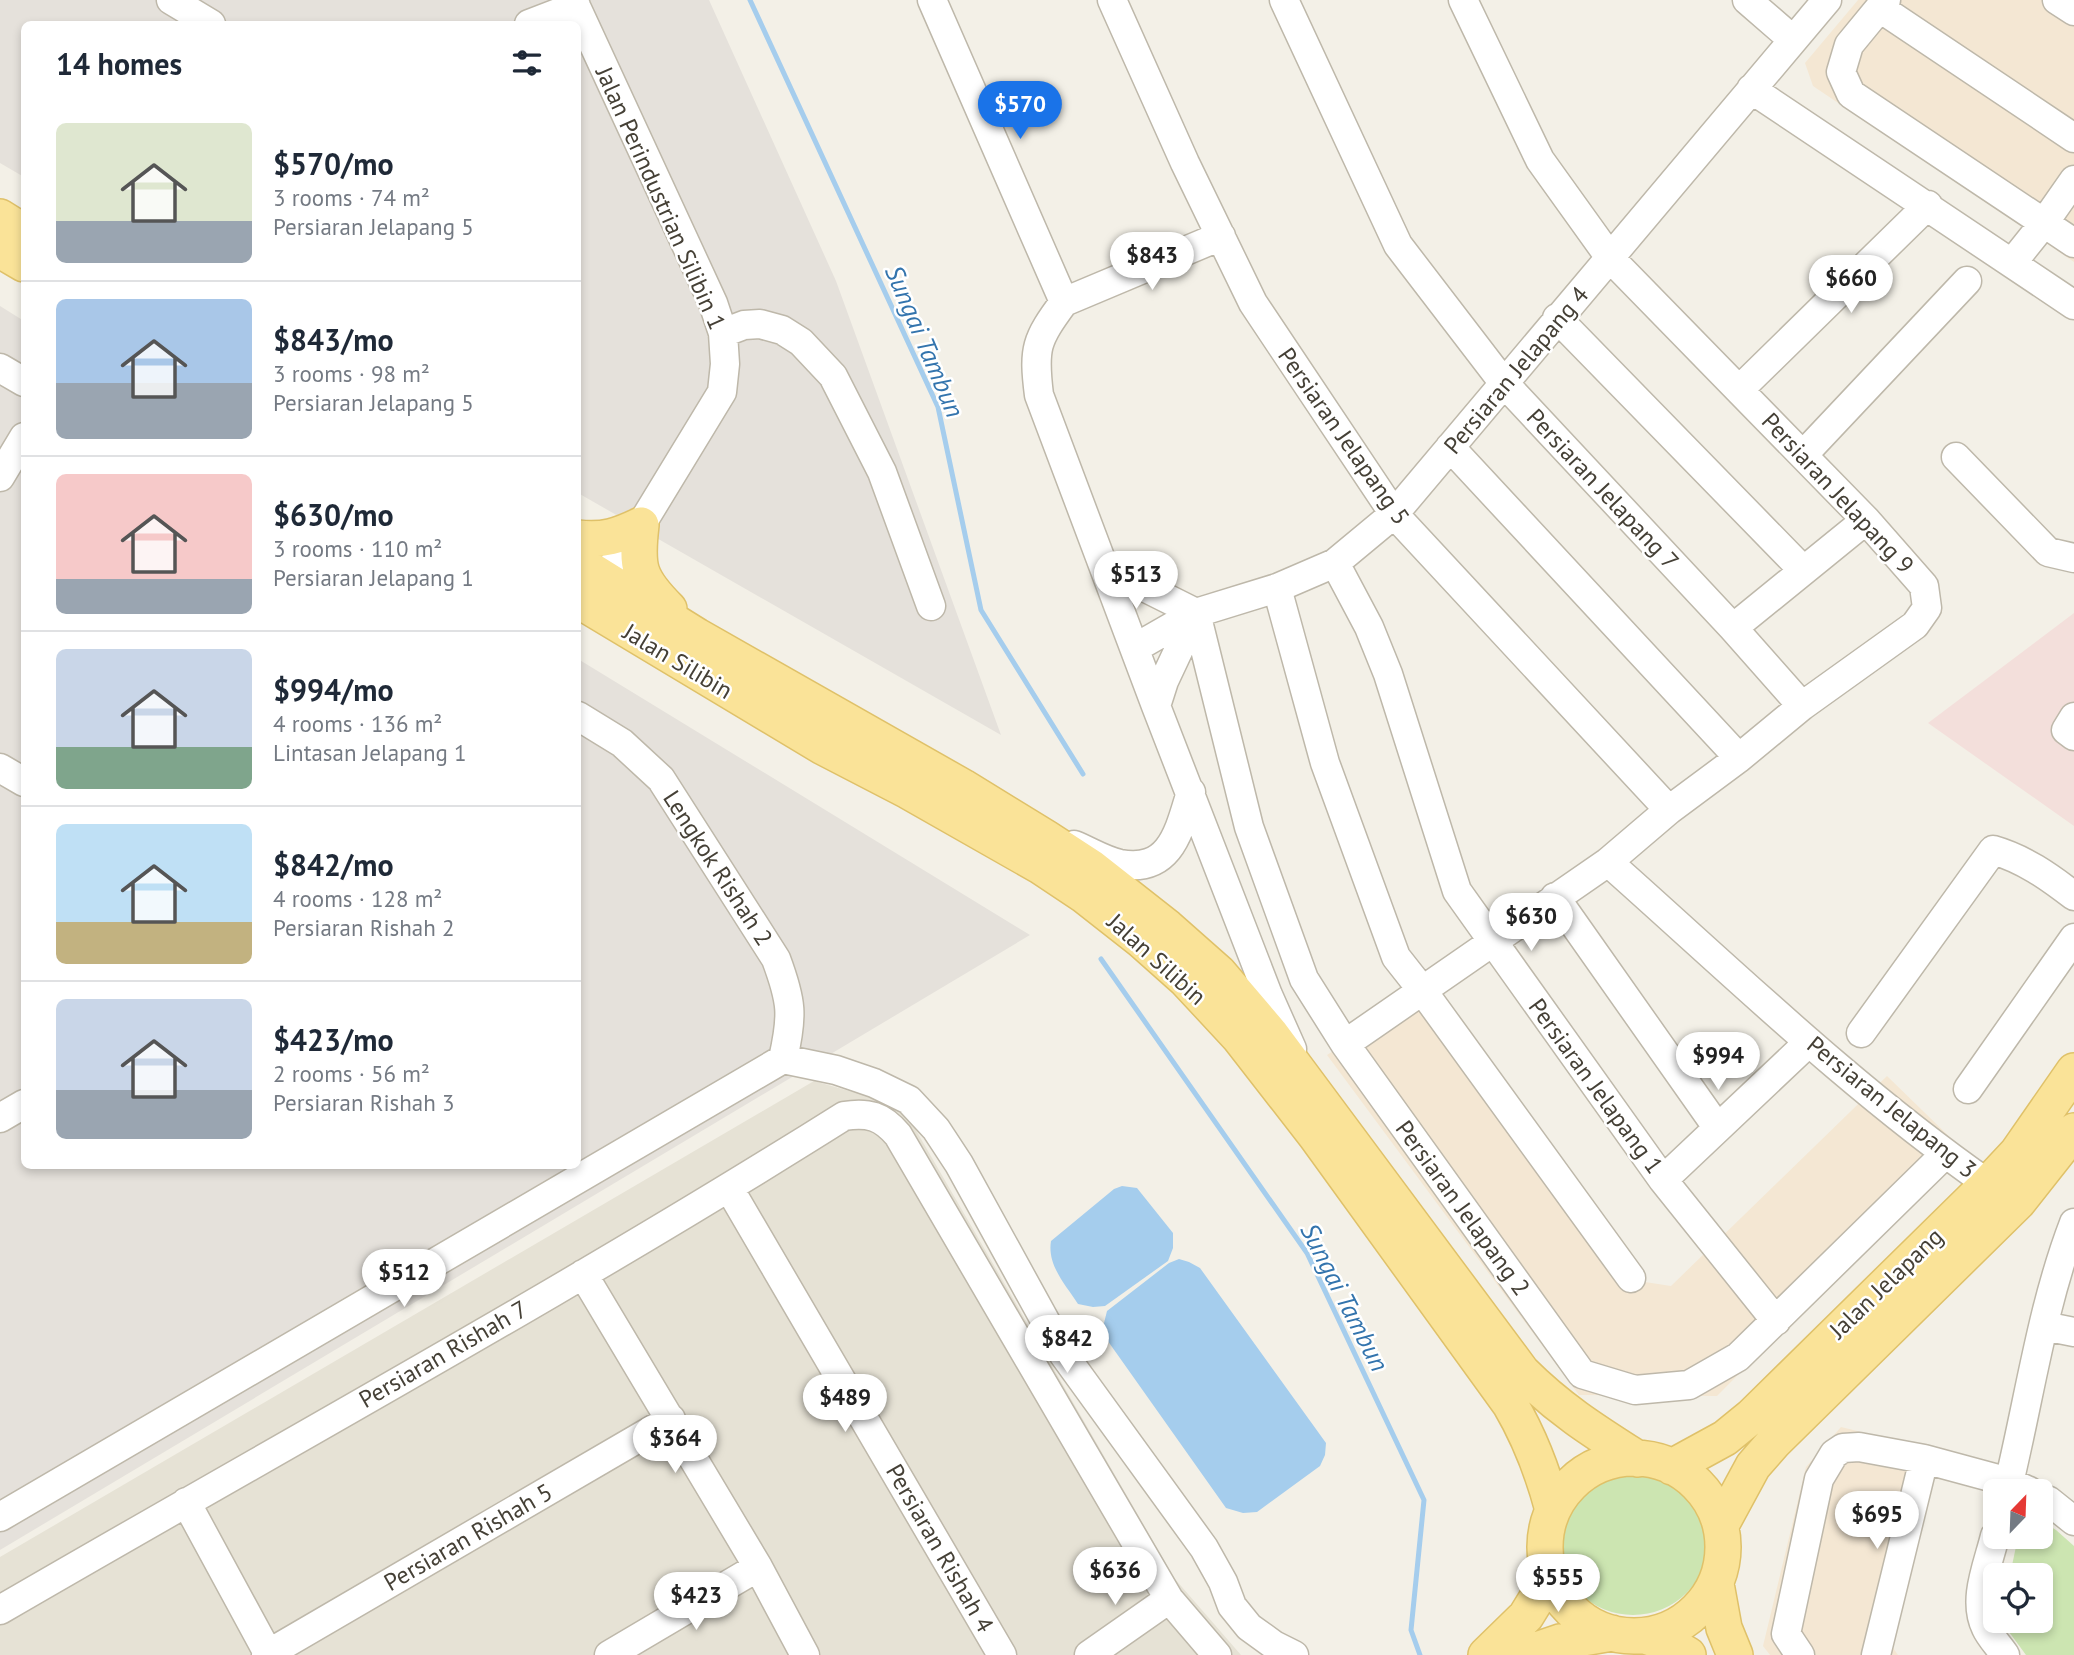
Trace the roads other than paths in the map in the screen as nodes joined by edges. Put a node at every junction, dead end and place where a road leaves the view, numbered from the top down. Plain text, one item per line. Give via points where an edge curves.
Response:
1 (170, 0) edge
2 (932, 0) edge
3 (1112, 0) edge
4 (1284, 0) edge
5 (1463, 0) edge
6 (1746, 0) edge
7 (1827, 0) edge
8 (2057, 0) edge
9 (575, 3) edge
10 (1883, 4) edge
11 (2074, 11) edge
12 (206, 21) edge
13 (536, 21) edge
14 (1793, 39) junction
15 (1751, 89) junction
16 (2074, 138) edge
17 (2074, 180) edge
18 (1928, 205) junction
19 (0, 217) edge
20 (2044, 223) junction
21 (21, 230) edge
22 (1221, 236) junction
23 (2074, 243) edge
24 (0, 250) edge
25 (1611, 259) junction
26 (21, 262) edge
27 (2012, 263) junction
28 (1968, 281) dead end
29 (1064, 302) junction
30 (2074, 305) edge
31 (1557, 318) junction
32 (723, 334) junction
33 (0, 368) edge
34 (21, 380) edge
35 (1503, 382) junction
36 (1740, 389) junction
37 (21, 442) edge
38 (1450, 447) junction
39 (1803, 455) junction
40 (1956, 457) dead end
41 (0, 477) edge
42 (1394, 514) junction
43 (1866, 520) junction
44 (641, 525) junction
45 (581, 538) edge
46 (2074, 558) edge
47 (1102, 561) junction
48 (1335, 563) junction
49 (1803, 570) junction
50 (587, 574) edge
51 (1277, 588) junction
52 (581, 602) edge
53 (931, 606) dead end
54 (1196, 613) junction
55 (1733, 628) junction
56 (697, 636) junction
57 (1135, 648) junction
58 (1156, 706) junction
59 (1802, 706) junction
60 (758, 709) junction
61 (2074, 717) edge
62 (581, 718) edge
63 (2074, 736) edge
64 (1739, 758) junction
65 (0, 768) edge
66 (21, 780) edge
67 (1191, 792) junction
68 (1669, 810) junction
69 (1046, 838) junction
70 (1608, 862) junction
71 (2074, 896) edge
72 (1555, 897) junction
73 (2074, 938) edge
74 (1493, 941) junction
75 (1422, 990) junction
76 (1861, 1033) dead end
77 (1809, 1042) junction
78 (1345, 1044) junction
79 (783, 1059) junction
80 (2074, 1071) edge
81 (1306, 1079) junction
82 (1968, 1089) dead end
83 (21, 1106) edge
84 (0, 1118) edge
85 (1717, 1127) junction
86 (2074, 1130) edge
87 (1945, 1154) junction
88 (1663, 1180) junction
89 (1988, 1184) junction
90 (729, 1188) junction
91 (2074, 1223) edge
92 (583, 1274) junction
93 (1631, 1278) dead end
94 (1776, 1321) junction
95 (2044, 1326) junction
96 (2074, 1332) edge
97 (671, 1419) junction
98 (1638, 1459) junction
99 (1924, 1459) junction
100 (1672, 1467) junction
101 (1987, 1479) edge
102 (2017, 1479) edge
103 (186, 1502) junction
104 (2053, 1504) edge
105 (1553, 1510) junction
106 (0, 1517) edge
107 (2074, 1521) edge
108 (1721, 1525) junction
109 (1992, 1549) edge
110 (758, 1567) junction
111 (1550, 1577) junction
112 (1716, 1584) junction
113 (1169, 1599) junction
114 (0, 1610) edge
115 (1629, 1635) junction
116 (268, 1655) edge
117 (609, 1655) edge
118 (805, 1655) edge
119 (1002, 1655) edge
120 (1088, 1655) edge
121 (1217, 1655) edge
122 (1294, 1655) edge
123 (1486, 1655) edge
124 (1522, 1655) edge
125 (1688, 1655) edge
126 (1735, 1655) edge
127 (1800, 1655) edge
128 (1876, 1655) edge
129 (2005, 1655) edge

1 - 12 street
2 - 29 street
3 - 22 street, Persiaran Jelapang 5
4 - 35 street, Persiaran Jelapang 7 via 1398,245
5 - 25 street, Persiaran Jelapang 9 via 1540,160
6 - 14 street
7 - 14 street, Persiaran Jelapang 4
8 - 11 street
9 - 13 street
9 - 32 street, Jalan Perindustrian Silibin 1 via 713,303
10 - 16 street
10 - 20 street via 1849,45 1841,72 1851,94
14 - 15 street, Persiaran Jelapang 4
15 - 18 street
15 - 25 street, Persiaran Jelapang 4
17 - 20 street
18 - 27 street
18 - 36 street
19 - 21 main road
20 - 23 street
20 - 27 street
22 - 29 street
22 - 42 street, Persiaran Jelapang 5 via 1253,303
24 - 26 main road
25 - 31 street, Persiaran Jelapang 4
25 - 36 street, Persiaran Jelapang 9
27 - 30 street
28 - 39 street
29 - 47 street, Jalan Silibin via 1041,333 1035,364 1038,385
31 - 35 street, Persiaran Jelapang 4
31 - 49 street
32 - 44 street, Jalan Perindustrian Silibin 1 via 722,392
32 - 53 street via 744,325 782,330 801,342 833,376 882,472
33 - 34 street
35 - 38 street, Persiaran Jelapang 4
35 - 55 street, Persiaran Jelapang 7
36 - 39 street, Persiaran Jelapang 9
37 - 41 street
38 - 42 street, Persiaran Jelapang 4
38 - 64 street
39 - 43 street, Persiaran Jelapang 9
40 - 46 street via 2048,552
42 - 48 street, Persiaran Jelapang 4
42 - 68 street, Persiaran Jelapang 5
43 - 49 street
43 - 59 street, Persiaran Jelapang 9 via 1924,586 1927,608 1915,625
44 - 45 main road via 613,538
44 - 50 street, Jalan Perindustrian Silibin 1
44 - 56 main road via 638,556 643,578
47 - 54 street
47 - 57 street, Jalan Silibin
48 - 51 street, Persiaran Jelapang 4
48 - 74 street, Persiaran Jelapang 1 via 1388,674 1457,891
49 - 55 street
50 - 56 main road, Jalan Silibin
50 - 60 main road via 612,606 704,659
51 - 54 street, Persiaran Jelapang 4
51 - 75 street via 1339,802 1396,957
52 - 60 main road, Jalan Silibin
54 - 57 street, Persiaran Jelapang 4
54 - 58 street
54 - 78 street, Persiaran Jelapang 2 via 1249,827 1304,979
55 - 59 street, Persiaran Jelapang 7
56 - 69 main road, Jalan Silibin
57 - 58 street, Jalan Silibin
58 - 67 street, Jalan Silibin
59 - 64 street, Persiaran Jelapang 9
60 - 105 main road, Jalan Silibin via 1040,866 1085,896 1186,980 1239,1037 1316,1136 1510,1404 1528,1435
61 - 63 street via 2066,730
62 - 79 street, Lengkok Rishah 2 via 622,743 661,779 776,959 789,992 790,1025
64 - 68 street, Persiaran Jelapang 9
65 - 66 street
67 - 69 street via 1173,844 1160,859 1143,866 1118,863
67 - 81 street, Jalan Silibin via 1268,995
68 - 70 street, Persiaran Jelapang 9
69 - 81 main road, Jalan Silibin via 1128,895 1219,974
70 - 72 street, Persiaran Jelapang 9
70 - 77 street, Persiaran Jelapang 3
71 - 76 street via 2045,873 1993,850
72 - 74 street, Persiaran Jelapang 9
72 - 85 street
73 - 82 street
74 - 75 street, Persiaran Jelapang 9
74 - 88 street, Persiaran Jelapang 1
75 - 78 street, Persiaran Jelapang 9
75 - 93 street
77 - 85 street
77 - 87 street, Persiaran Jelapang 3
78 - 94 street, Persiaran Jelapang 2 via 1582,1374 1634,1390 1689,1385 1738,1357
79 - 106 street
79 - 122 street via 874,1083 909,1100 936,1129 1064,1355 1204,1548 1232,1606 1249,1627
80 - 89 main road, Jalan Jelapang via 2017,1153
81 - 98 main road, Jalan Silibin via 1522,1372 1550,1400
83 - 84 street
85 - 88 street
86 - 108 main road, Jalan Jelapang via 2018,1202 1753,1465
87 - 89 street, Persiaran Jelapang 3
87 - 94 street, Persiaran Jelapang 2
88 - 94 street, Persiaran Jelapang 1
89 - 100 main road, Jalan Jelapang via 1752,1416 1725,1438
90 - 92 street, Persiaran Rishah 7
90 - 113 street, Persiaran Rishah 7 via 844,1116 861,1113 888,1122
90 - 119 street, Persiaran Rishah 4
91 - 95 street
92 - 97 street
92 - 103 street, Persiaran Rishah 7
95 - 96 street
95 - 102 street
97 - 110 street
97 - 116 street, Persiaran Rishah 5
98 - 100 main road
98 - 105 main road via 1610,1462 1585,1473
99 - 101 street
99 - 127 street via 1843,1448 1825,1466 1786,1634
99 - 128 street
100 - 108 main road via 1703,1490
103 - 114 street, Persiaran Rishah 7
103 - 116 street
104 - 107 street
105 - 111 main road via 1545,1543
108 - 112 main road via 1723,1555
109 - 129 street via 1980,1594 1981,1613 1986,1629
110 - 117 street
110 - 118 street
111 - 115 main road via 1569,1608 1593,1626
111 - 123 main road via 1526,1616
112 - 115 main road via 1688,1619 1668,1630
112 - 126 main road via 1724,1628
113 - 120 street
113 - 121 street
115 - 124 main road via 1560,1642
115 - 125 main road via 1669,1644

